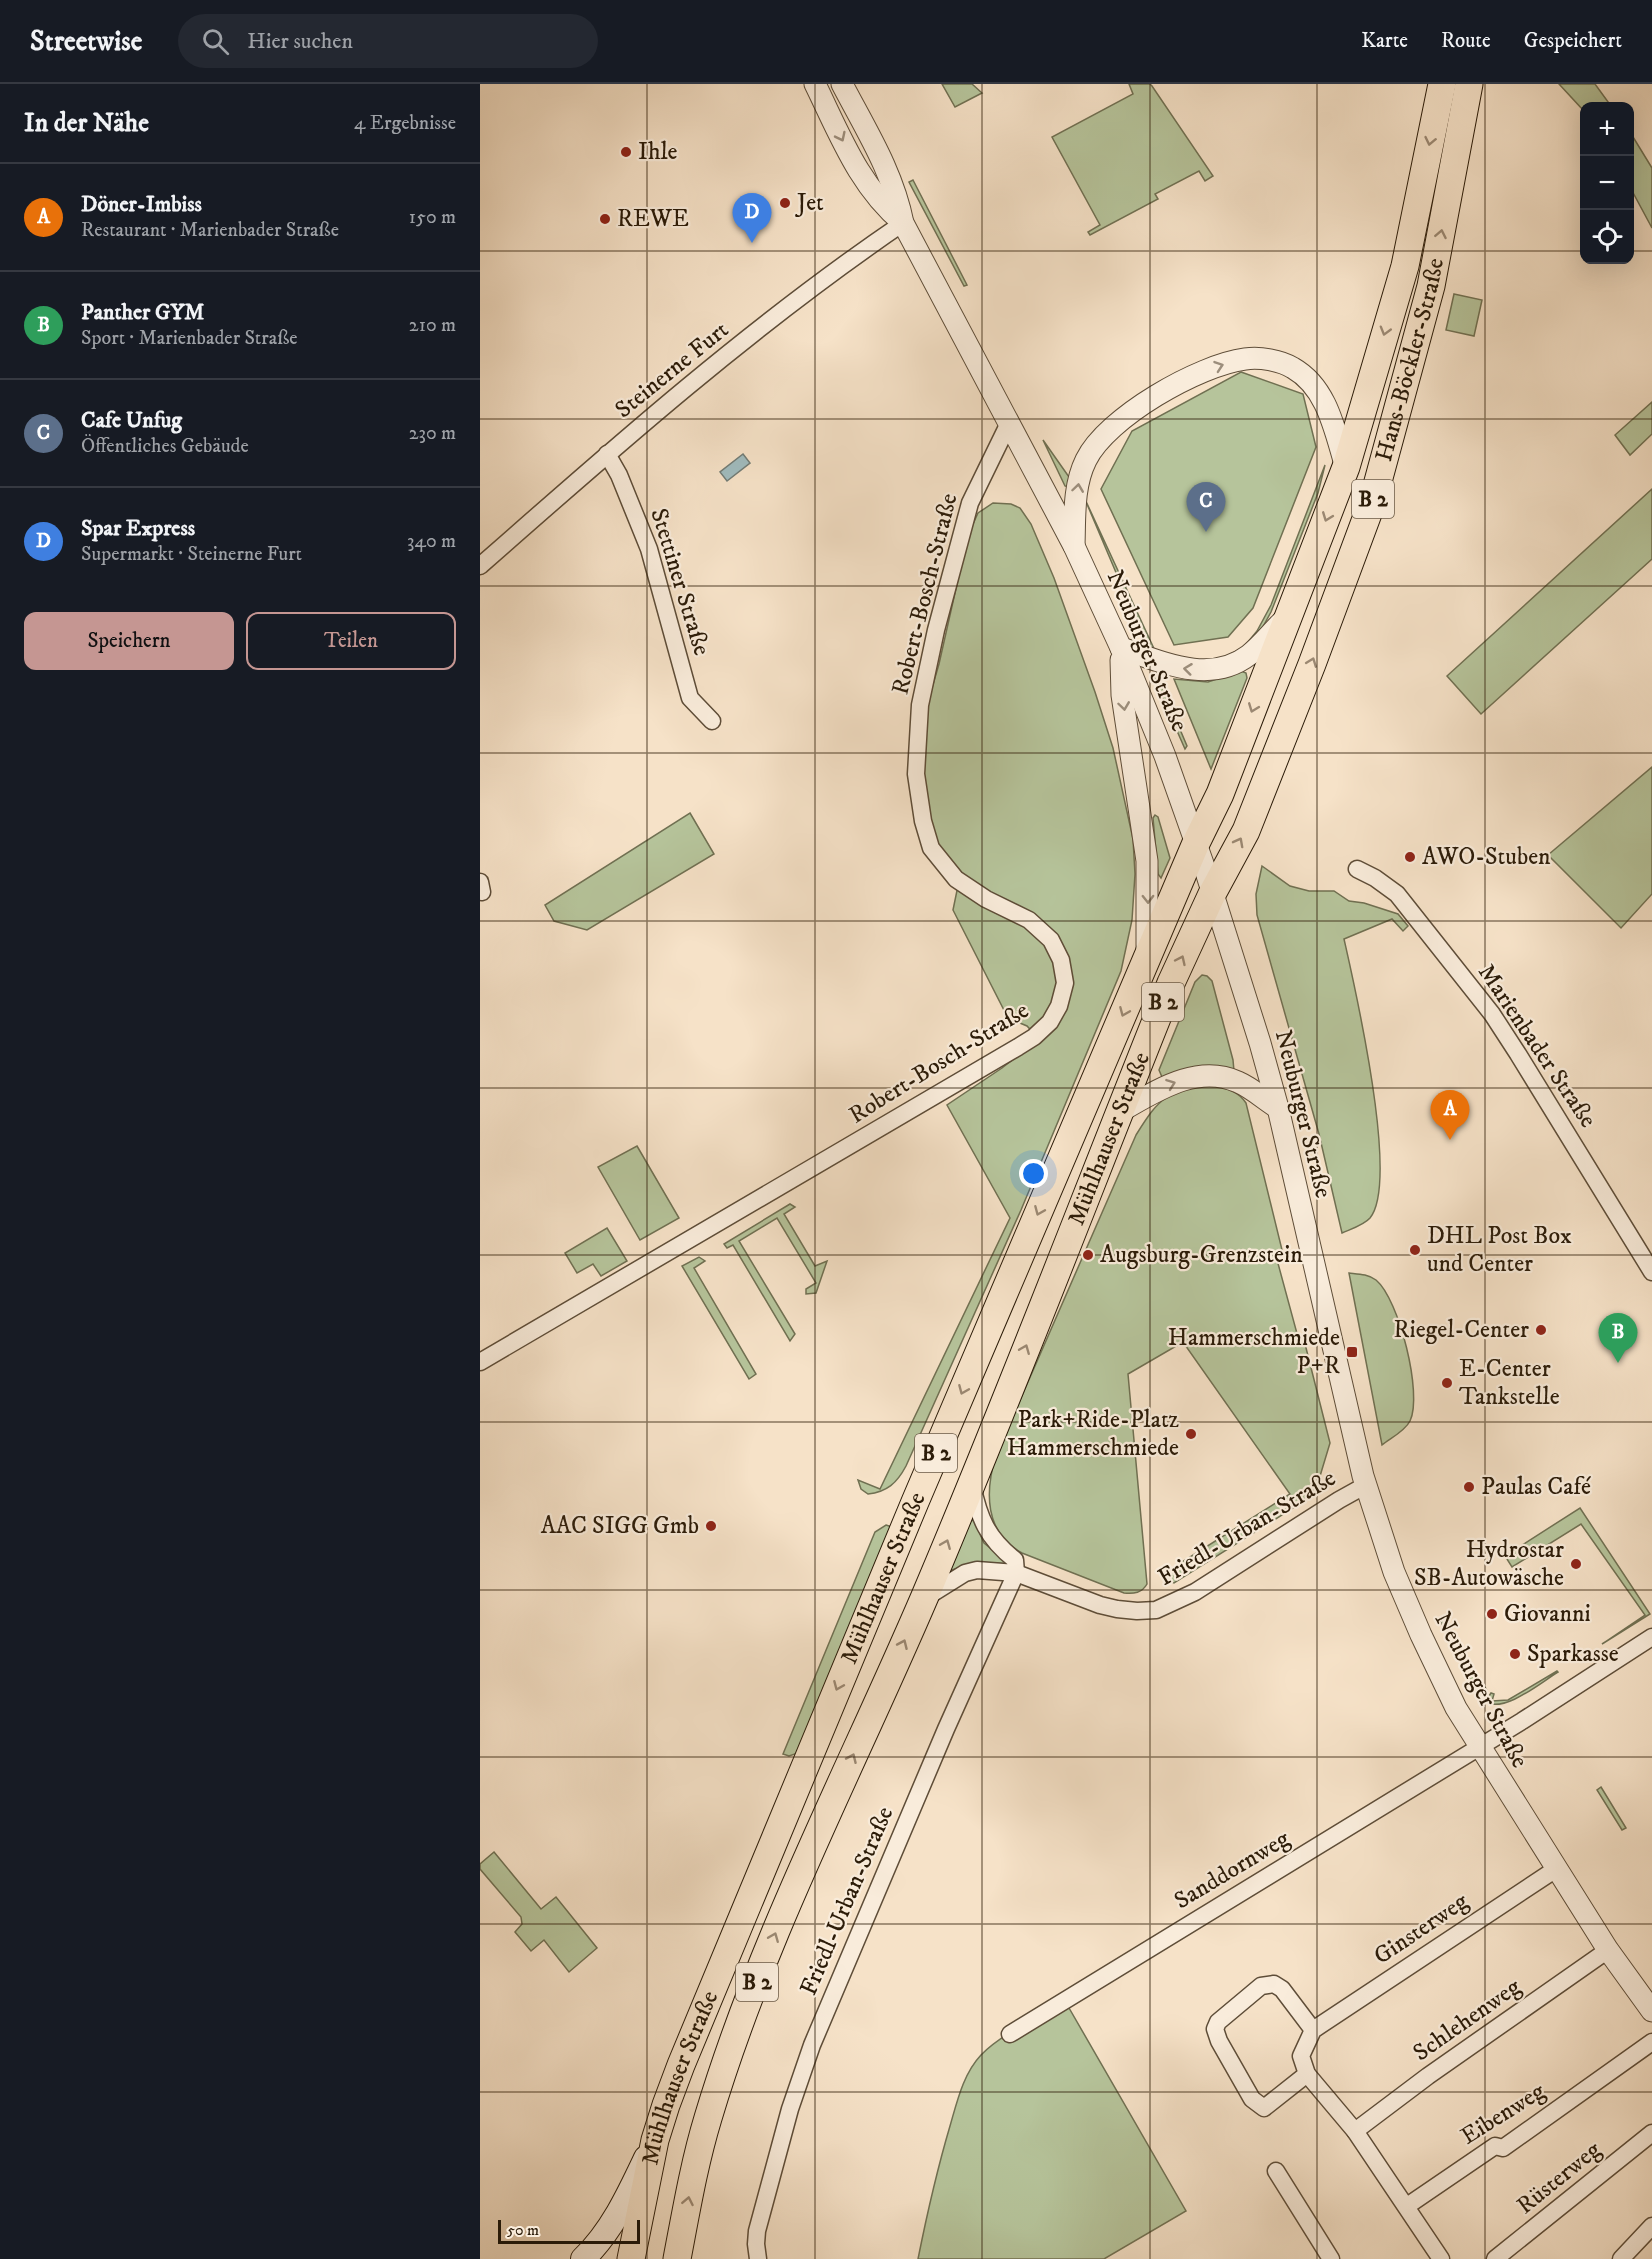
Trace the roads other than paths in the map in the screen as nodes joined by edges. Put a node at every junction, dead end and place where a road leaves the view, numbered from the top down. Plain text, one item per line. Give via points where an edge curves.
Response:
1 (815, 84) edge
2 (842, 84) edge
3 (1442, 84) edge
4 (1469, 84) edge
5 (903, 223) junction
6 (1009, 423) junction
7 (607, 454) junction
8 (1346, 467) junction
9 (1074, 546) junction
10 (480, 566) edge
11 (1289, 615) junction
12 (1121, 648) junction
13 (712, 721) dead end
14 (1196, 843) junction
15 (1357, 868) dead end
16 (1212, 894) junction
17 (1147, 958) junction
18 (1278, 1108) junction
19 (1119, 1112) junction
20 (1652, 1272) edge
21 (480, 1362) edge
22 (972, 1481) junction
23 (1366, 1485) junction
24 (1016, 1573) junction
25 (924, 1598) junction
26 (1652, 1637) edge
27 (1480, 1747) junction
28 (1556, 1869) junction
29 (1608, 1950) junction
30 (1652, 2011) edge
31 (1313, 2030) junction
32 (1010, 2034) dead end
33 (1652, 2042) edge
34 (1307, 2074) junction
35 (1355, 2131) junction
36 (1652, 2133) edge
37 (656, 2140) junction
38 (1276, 2171) dead end
39 (1407, 2206) junction
40 (1652, 2226) edge
41 (583, 2259) edge
42 (631, 2259) edge
43 (678, 2259) edge
44 (758, 2259) edge
45 (1331, 2259) edge
46 (1441, 2259) edge
47 (1496, 2259) edge
48 (1621, 2259) edge

1 -> 5 street, Neuburger Straße via 866,184
2 - 5 street, Neuburger Straße via 889,172
3 -> 8 main road, Hans-Böckler-Straße / B 2 via 1405,266
16 -> 4 main road, Hans-Böckler-Straße / B 2 via 1246,831 1373,500 1431,286
5 - 6 street, Neuburger Straße
5 - 7 street, Steinerne Furt via 846,262
6 - 9 street, Neuburger Straße
6 - 21 street, Robert-Bosch-Straße via 970,503 936,630 920,705 916,774 931,848 956,879 1029,920 1051,940 1061,960 1065,983 1050,1022 1018,1047
7 - 10 street, Steinerne Furt
7 - 13 street, Stettiner Straße via 649,549 690,698
9 -> 8 street via 1079,479 1087,458 1102,439 1166,390 1226,363 1260,358 1294,368 1307,379 1327,407
8 -> 11 main road, Hans-Böckler-Straße / B 2
9 - 12 street, Neuburger Straße
11 -> 12 street via 1249,655 1203,671 1178,668
11 -> 14 main road, Hans-Böckler-Straße / B 2 via 1220,794
12 - 14 street, Neuburger Straße
12 -> 17 street via 1122,695 1147,861
14 - 16 street, Neuburger Straße
14 - 17 main road, Mühlhauser Straße / B 2
15 - 20 street, Marienbader Straße via 1397,894 1492,1014
16 - 18 street, Neuburger Straße
19 -> 16 main road, Mühlhauser Straße / B 2
17 -> 37 main road, Mühlhauser Straße / B 2 via 681,2065
19 -> 18 street via 1164,1086 1216,1076 1239,1082
18 - 23 street, Neuburger Straße
22 -> 19 main road, Mühlhauser Straße / B 2
22 - 24 street via 982,1521 989,1534 1016,1560
25 -> 22 main road, Mühlhauser Straße / B 2
23 - 24 street, Friedl-Urban-Straße via 1195,1592 1156,1610 1100,1605
23 - 27 street, Neuburger Straße via 1394,1572 1420,1635
24 - 25 street, Friedl-Urban-Straße via 965,1573
24 - 44 street, Friedl-Urban-Straße via 812,2045 757,2231
43 -> 25 main road, Mühlhauser Straße / B 2 via 692,2179 733,2043 777,1929
26 - 27 street, Sanddornweg
27 - 28 street, Neuburger Straße
27 - 32 street, Sanddornweg
28 - 29 street, Neuburger Straße
28 - 31 street, Ginsterweg
29 - 30 street, Neuburger Straße
29 - 35 street, Schlehenweg
31 - 34 street via 1301,2056
31 - 34 street via 1274,1984 1261,1986 1218,2022 1215,2029 1252,2099 1264,2108
33 - 39 street, Eibenweg via 1503,2148 1495,2146
34 - 35 street
35 - 39 street
36 - 47 street, Rüsterweg
37 - 41 main road via 623,2206 597,2246
37 - 42 main road, Mühlhauser Straße / B 2
38 - 45 street
39 - 46 street
40 - 48 street

